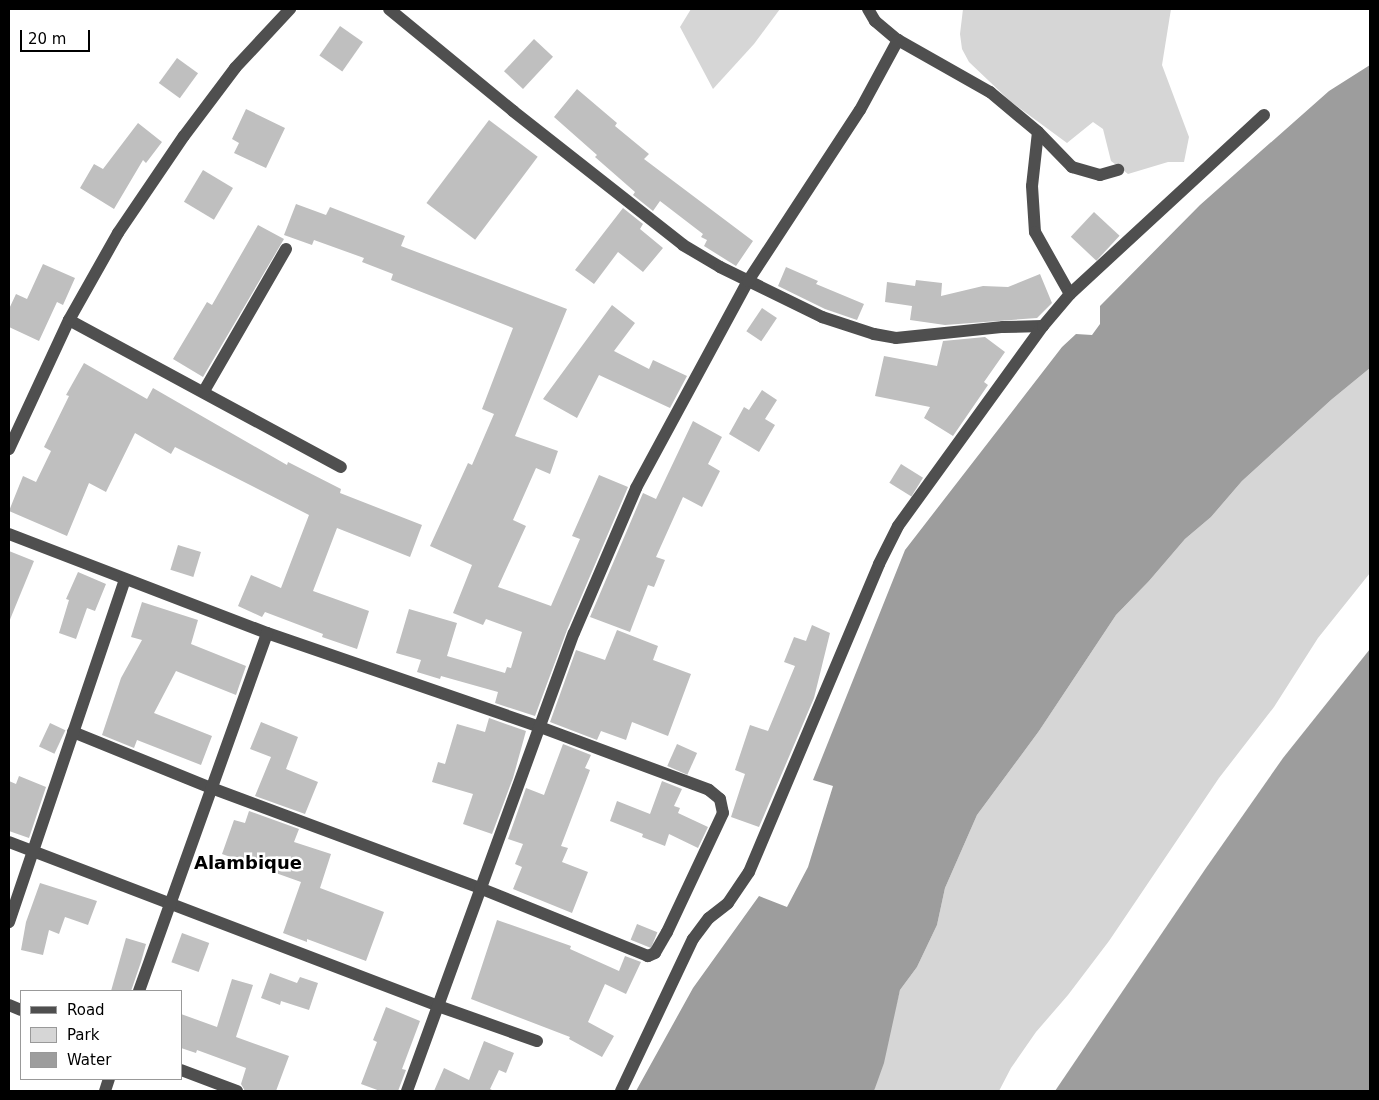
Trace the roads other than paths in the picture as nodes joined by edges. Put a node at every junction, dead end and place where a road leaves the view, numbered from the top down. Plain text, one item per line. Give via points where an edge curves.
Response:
1 (290, 9) edge
2 (389, 9) edge
3 (868, 9) edge
4 (898, 40) junction
5 (1264, 115) dead end
6 (1038, 132) junction
7 (1118, 170) dead end
8 (286, 249) dead end
9 (748, 281) junction
10 (1070, 294) junction
11 (69, 320) junction
12 (1043, 326) junction
13 (204, 391) junction
14 (9, 449) edge
15 (342, 467) dead end
16 (9, 534) edge
17 (125, 580) junction
18 (267, 633) junction
19 (540, 726) junction
20 (73, 732) junction
21 (211, 788) junction
22 (9, 842) edge
23 (32, 852) junction
24 (480, 888) junction
25 (169, 904) junction
26 (9, 922) edge
27 (139, 990) edge
28 (438, 1006) junction
29 (537, 1041) dead end
30 (182, 1070) edge
31 (237, 1091) edge
32 (407, 1091) edge
33 (621, 1091) edge

1 - 11 street via 235,68 184,136 118,233
2 - 9 street via 683,245
3 - 4 street via 875,21
4 - 6 street via 990,92
4 - 9 street via 860,110
5 - 10 street
6 - 7 street via 1072,167 1100,175
6 - 10 street via 1032,186 1035,232
8 - 13 street
9 - 12 street via 822,317 896,338
9 - 19 street via 636,488 574,633
10 - 12 street
11 - 13 street
11 - 14 street
12 - 33 street via 898,526 878,564 752,865 728,903 709,918 694,939
13 - 15 street
16 - 17 street
17 - 18 street
17 - 20 street
18 - 19 street
18 - 21 street
19 - 24 street
19 - 24 street via 709,790 720,799 723,813 667,932 652,956 644,956
20 - 21 street
20 - 23 street
21 - 24 street
21 - 25 street
22 - 23 street
23 - 25 street
23 - 26 street
24 - 28 street
25 - 27 street
25 - 28 street
28 - 29 street
28 - 32 street
30 - 31 street

